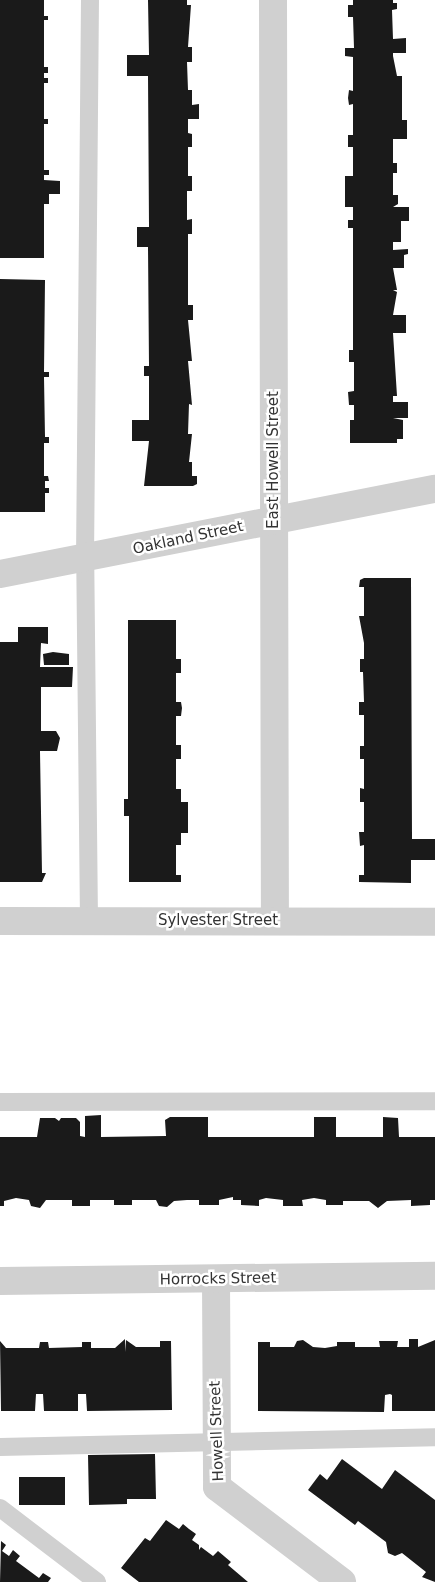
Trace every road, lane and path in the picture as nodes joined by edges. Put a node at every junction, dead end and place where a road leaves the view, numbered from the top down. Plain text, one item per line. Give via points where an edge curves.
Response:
1 (90, 0) edge
2 (273, 0) edge
3 (435, 489) edge
4 (274, 519) junction
5 (86, 560) junction
6 (0, 574) edge
7 (0, 921) edge
8 (89, 921) junction
9 (275, 921) junction
10 (435, 922) edge
11 (435, 1101) edge
12 (0, 1102) edge
13 (435, 1276) edge
14 (216, 1279) junction
15 (0, 1281) edge
16 (435, 1437) edge
17 (215, 1442) junction
18 (0, 1447) edge
19 (0, 1508) edge
20 (97, 1582) edge
21 (342, 1582) edge

1 - 5 lane
2 - 4 street, East Howell Street
3 - 4 street, Oakland Street
4 - 5 street, Oakland Street
4 - 9 street, East Howell Street
5 - 6 street, Oakland Street
5 - 8 lane
7 - 8 street, Sylvester Street
8 - 9 street, Sylvester Street
9 - 10 street, Sylvester Street
11 - 12 lane
13 - 14 street, Horrocks Street
14 - 15 street, Horrocks Street
14 - 17 street, Howell Street
16 - 17 lane
17 - 18 lane
17 - 21 street, Howell Street via 217,1487
19 - 20 lane

